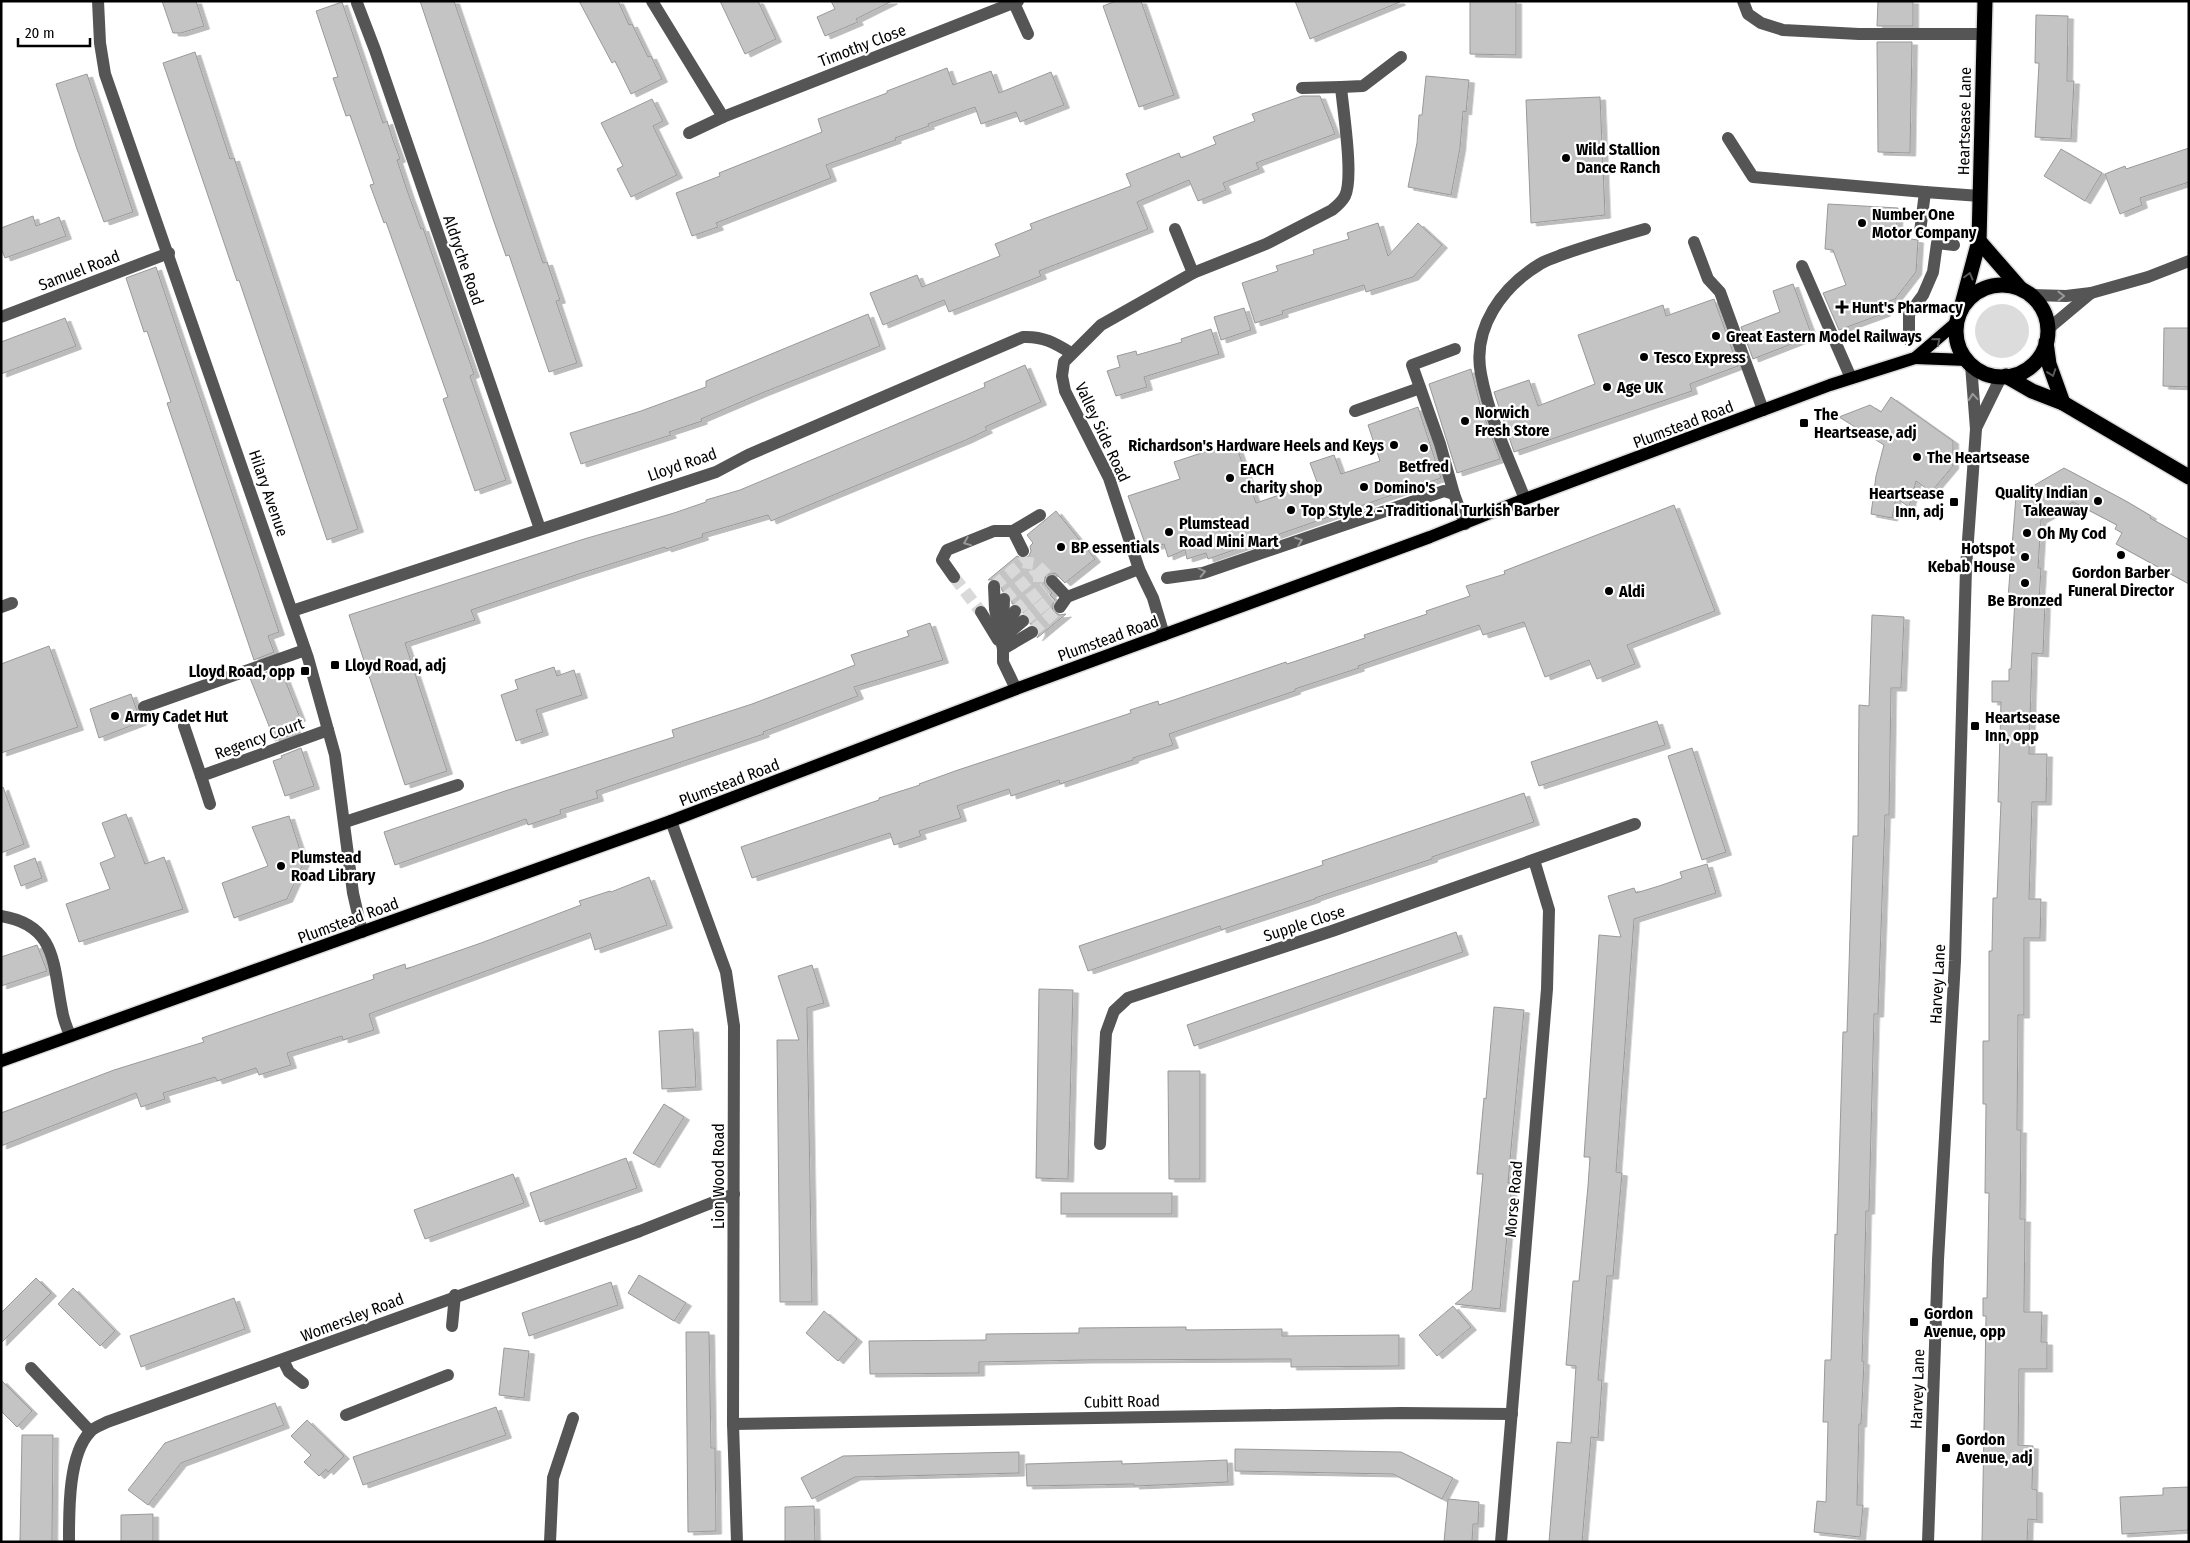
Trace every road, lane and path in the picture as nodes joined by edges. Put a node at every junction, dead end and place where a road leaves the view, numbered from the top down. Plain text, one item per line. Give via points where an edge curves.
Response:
1 (98, 1) edge
2 (652, 1) edge
3 (1742, 1) edge
4 (1985, 1) edge
5 (1016, 2) edge
6 (357, 3) dead end
7 (1028, 34) dead end
8 (1984, 34) junction
9 (1401, 57) dead end
10 (1341, 87) junction
11 (1302, 88) dead end
12 (723, 118) junction
13 (689, 133) dead end
14 (1728, 138) dead end
15 (1924, 192) junction
16 (1980, 196) junction
17 (1175, 229) dead end
18 (1645, 230) dead end
19 (1920, 232) dead end
20 (1979, 241) junction
21 (1694, 242) dead end
22 (1954, 245) dead end
23 (168, 254) junction
24 (2189, 261) edge
25 (1802, 266) dead end
26 (1193, 274) junction
27 (2025, 292) junction
28 (2091, 294) junction
29 (1, 317) edge
30 (1958, 317) junction
31 (2047, 335) junction
32 (1910, 340) dead end
33 (1455, 350) dead end
34 (1071, 353) junction
35 (1915, 358) junction
36 (1969, 363) junction
37 (2004, 377) junction
38 (1851, 378) junction
39 (1420, 388) junction
40 (2063, 403) junction
41 (1763, 410) junction
42 (1355, 411) dead end
43 (1976, 429) junction
44 (2189, 477) edge
45 (1449, 492) junction
46 (1525, 499) junction
47 (1040, 515) dead end
48 (1465, 524) junction
49 (540, 528) junction
50 (1013, 531) junction
51 (1023, 552) dead end
52 (1139, 569) junction
53 (954, 577) tunnel mouth
54 (1167, 578) dead end
55 (994, 586) dead end
56 (1056, 593) tunnel mouth
57 (1004, 599) dead end
58 (292, 611) junction
59 (981, 612) tunnel mouth
60 (1019, 616) tunnel mouth
61 (1032, 632) tunnel mouth
62 (1164, 635) junction
63 (1003, 649) junction
64 (305, 650) junction
65 (1016, 689) junction
66 (144, 707) dead end
67 (184, 726) dead end
68 (328, 730) junction
69 (200, 776) junction
70 (458, 785) dead end
71 (210, 804) dead end
72 (671, 821) junction
73 (345, 822) junction
74 (1634, 824) dead end
75 (1534, 860) junction
76 (1, 916) edge
77 (362, 932) junction
78 (70, 1036) junction
79 (1, 1061) edge
80 (1100, 1144) dead end
81 (734, 1194) junction
82 (455, 1296) junction
83 (452, 1326) dead end
84 (283, 1360) junction
85 (31, 1368) dead end
86 (448, 1375) dead end
87 (303, 1383) dead end
88 (1512, 1414) junction
89 (346, 1415) dead end
90 (573, 1418) dead end
91 (733, 1424) junction
92 (90, 1432) junction
93 (69, 1542) edge
94 (550, 1542) edge
95 (737, 1542) edge
96 (1501, 1542) edge
97 (1928, 1542) edge

1 - 23 street, Hilary Avenue via 100,43 106,74
2 - 12 street
3 - 8 street via 1748,14 1761,23 1783,30
4 - 8 highway, Heartsease Lane
5 - 7 street, Timothy Close
5 - 12 street, Timothy Close
6 - 49 street, Aldryche Road
8 - 16 highway, Heartsease Lane
9 - 10 street via 1363,86
10 - 11 street
10 - 26 street, Valley Side Road via 1349,177 1346,196 1340,204 1266,244
12 - 13 street, Timothy Close
14 - 15 street via 1754,177
15 - 16 street
15 - 19 street
16 - 20 highway, Heartsease Lane
17 - 26 street
18 - 46 street via 1587,245 1541,263 1507,290 1489,315 1480,342 1480,372
20 - 27 highway
30 -> 20 highway, Heartsease Lane
21 - 41 street via 1708,279 1720,292
22 - 32 street via 1937,243 1933,272 1923,295 1909,314
23 - 29 street, Samuel Road
23 - 58 street, Hilary Avenue
24 - 28 street
25 - 38 street
26 - 34 street, Valley Side Road via 1101,324
27 -> 28 street
27 - 30 highway via 2006,285 1986,288 1968,300
27 - 31 highway via 2040,305
28 - 31 street
35 -> 30 main road, Plumstead Road
30 - 36 highway via 1956,337
31 - 37 highway via 2041,355 2032,365 2020,373
31 -> 40 highway via 2049,364
33 - 39 street via 1412,365
34 - 49 street, Lloyd Road via 1052,341 1036,336 1024,337 748,455 716,472
34 - 52 street, Valley Side Road via 1064,362 1064,390 1109,478
35 - 36 main road, Plumstead Road
35 - 38 main road, Plumstead Road
36 - 37 highway via 1991,375
43 -> 36 street, Harvey Lane
37 - 40 highway
37 - 43 street, Harvey Lane
38 - 41 main road, Plumstead Road
39 - 42 street
39 - 45 street
40 - 44 highway
41 - 46 main road, Plumstead Road
43 - 97 street, Harvey Lane via 1966,568 1955,961 1938,1260
45 - 48 street
54 -> 45 street via 1202,573
46 - 48 main road, Plumstead Road
47 - 50 street
48 - 62 main road, Plumstead Road
49 - 58 street, Lloyd Road
50 - 51 street
50 -> 53 street via 994,531 947,550 942,560
52 - 56 street
52 - 62 street, Valley Side Road via 1154,598
55 - 63 street
57 - 63 street
58 - 64 street, Hilary Avenue
59 - 63 street
60 - 63 street via 1005,630
61 - 63 street
62 - 65 main road, Plumstead Road
63 - 65 street via 1003,662
64 - 66 street
64 - 68 street, Hilary Avenue
65 - 72 main road, Plumstead Road
67 - 69 street, Regency Court
68 - 69 street, Regency Court
68 - 73 street, Hilary Avenue
69 - 71 street, Regency Court
70 - 73 street
72 - 77 main road, Plumstead Road
72 - 81 street, Lion Wood Road via 726,972 732,1000
73 - 77 street, Hilary Avenue via 353,893
74 - 75 street, Supple Close
75 - 80 street, Supple Close via 1128,998 1114,1011 1106,1033
75 - 88 street, Morse Road via 1549,910 1547,989
76 - 78 street via 16,919 42,935 56,969 62,1011
77 - 78 main road, Plumstead Road
78 - 79 main road, Plumstead Road
81 - 82 street, Womersley Road
81 - 91 street, Lion Wood Road
82 - 83 street
82 - 84 street, Womersley Road
84 - 87 street via 289,1372
84 - 92 street, Womersley Road via 107,1422
85 - 92 street
86 - 89 street
88 - 91 street, Cubitt Road via 1391,1413
88 - 96 street, Morse Road
90 - 94 street via 553,1478
91 - 95 street, Lion Wood Road
92 - 93 street via 76,1456 69,1502

